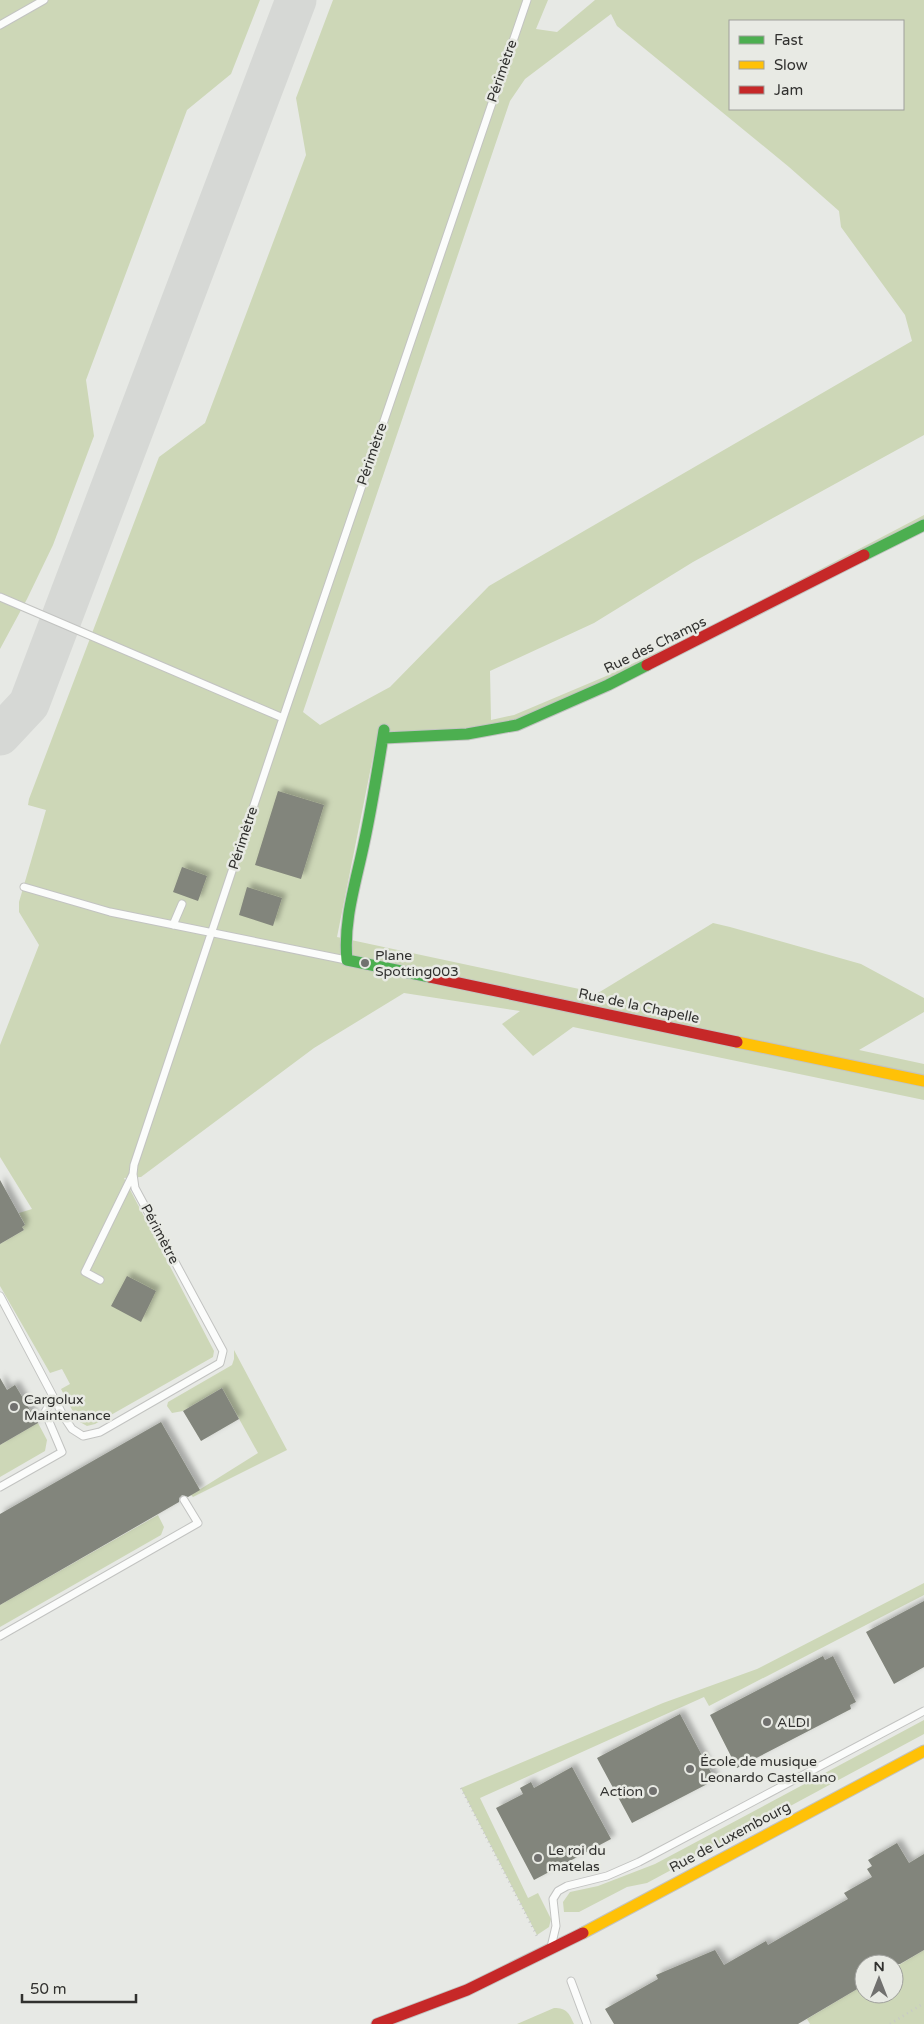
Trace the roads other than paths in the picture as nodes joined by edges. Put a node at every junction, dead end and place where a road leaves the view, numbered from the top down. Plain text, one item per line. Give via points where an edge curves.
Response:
1 (44, 0) edge
2 (527, 0) edge
3 (0, 25) edge
4 (924, 525) edge
5 (0, 597) edge
6 (283, 718) junction
7 (24, 888) dead end
8 (182, 904) dead end
9 (173, 925) junction
10 (211, 932) junction
11 (347, 960) junction
12 (924, 1081) edge
13 (133, 1174) junction
14 (100, 1280) dead end
15 (0, 1296) edge
16 (53, 1398) junction
17 (0, 1487) edge
18 (184, 1500) dead end
19 (0, 1636) edge
20 (924, 1711) edge
21 (924, 1751) edge
22 (548, 1951) junction
23 (571, 1981) dead end
24 (377, 2024) edge
25 (586, 2024) edge

1 - 3 lane
2 - 6 lane, Périmètre
4 - 11 street, Rue des Champs via 608,686 517,725 467,734 384,734 348,919
5 - 6 lane
6 - 10 lane, Périmètre
7 - 9 lane via 110,912
8 - 9 lane
9 - 10 lane
10 - 11 lane
10 - 13 lane, Périmètre
11 - 12 street, Rue de la Chapelle
13 - 14 lane via 85,1272
13 - 16 lane, Périmètre via 135,1188 223,1351 220,1363 100,1432 83,1436 72,1429
15 - 16 lane, Périmètre
16 - 17 lane via 45,1412 62,1452
18 - 19 lane via 198,1523
20 - 22 lane, Rue de Luxembourg via 639,1862 558,1891 553,1899 556,1926
21 - 22 street, Rue de Luxembourg
22 - 24 street, Rue de Luxembourg via 468,1990
23 - 25 lane

